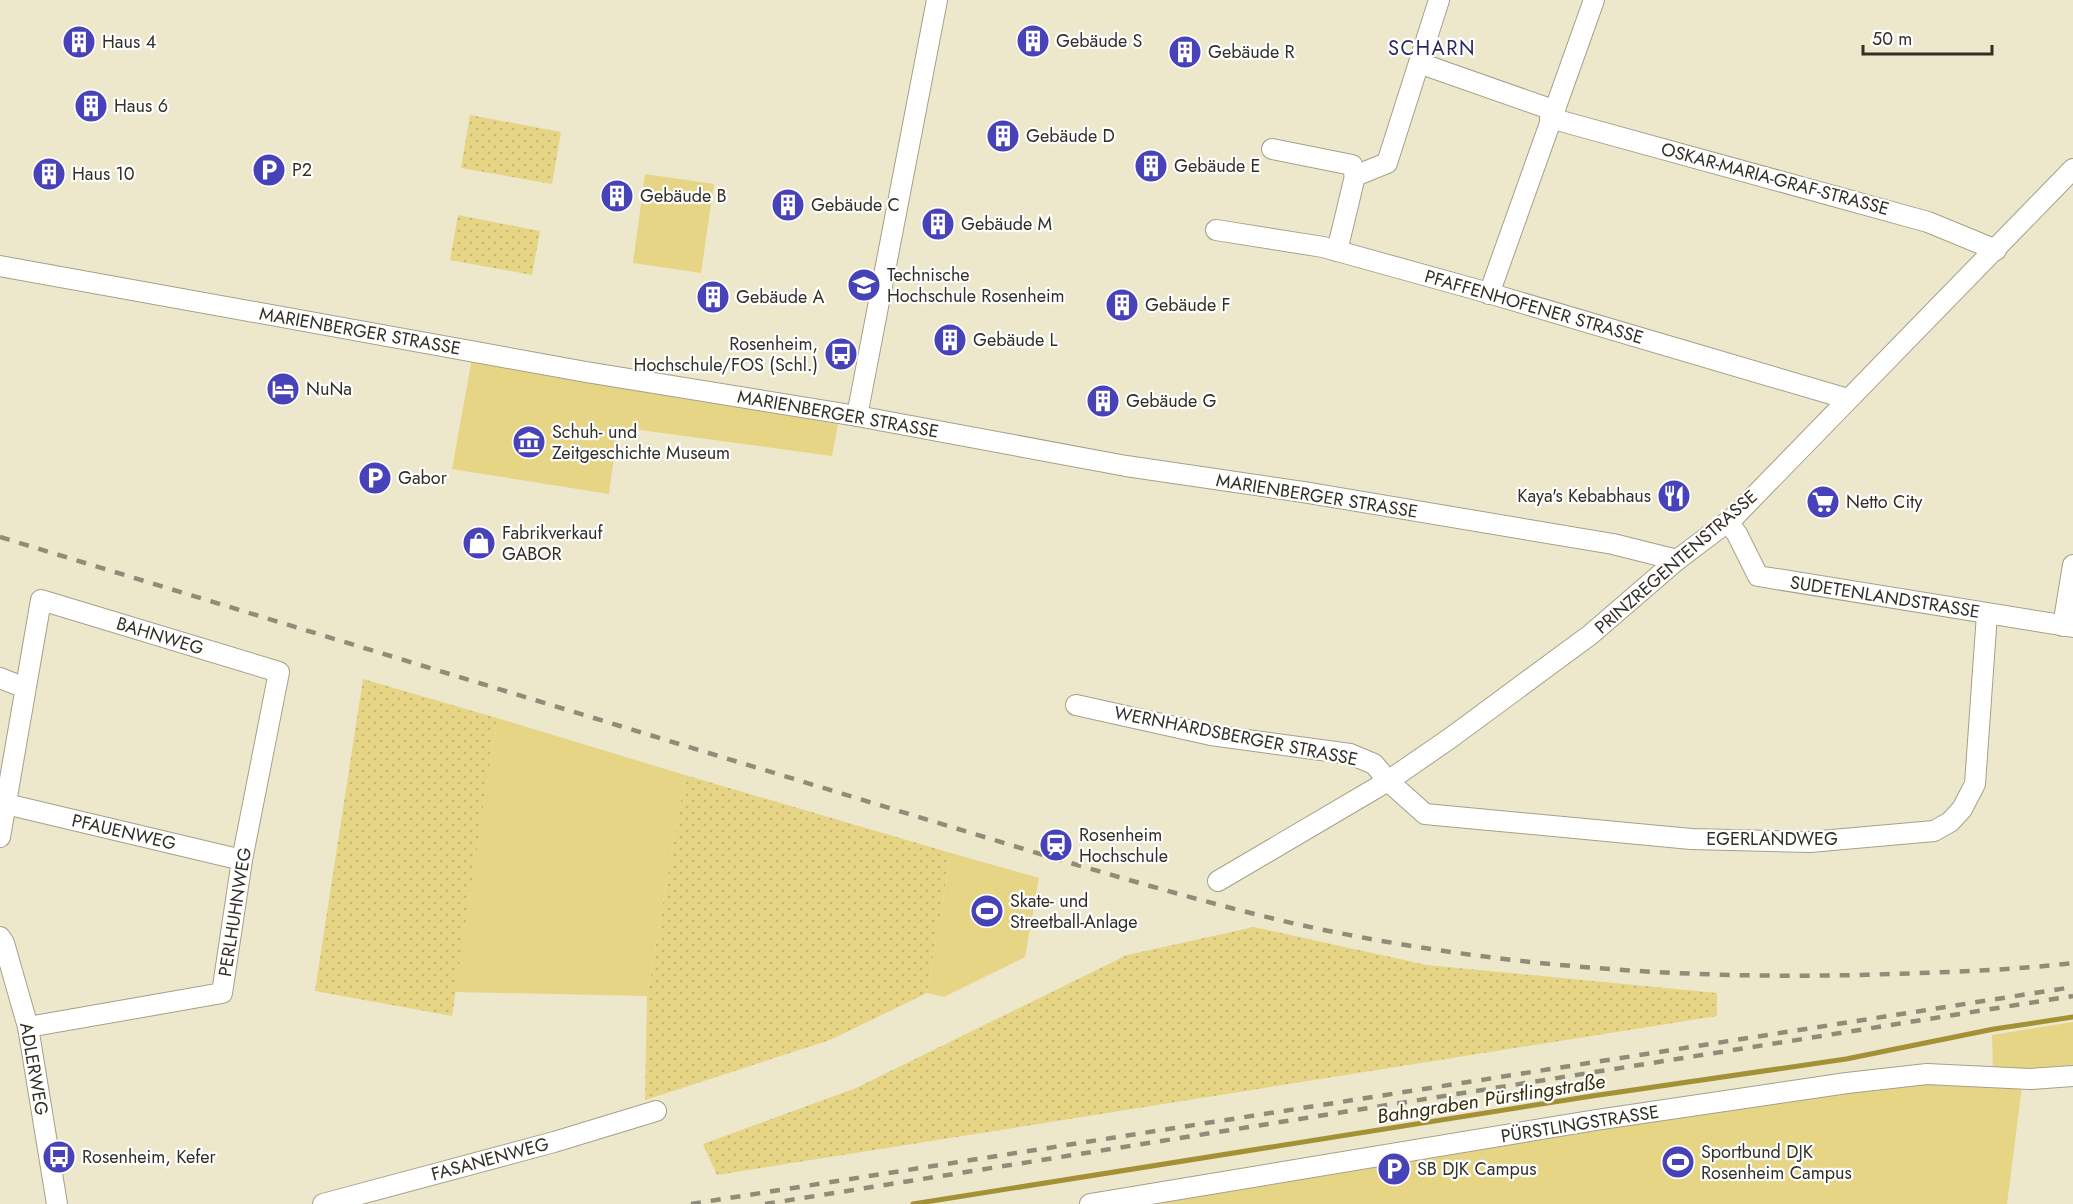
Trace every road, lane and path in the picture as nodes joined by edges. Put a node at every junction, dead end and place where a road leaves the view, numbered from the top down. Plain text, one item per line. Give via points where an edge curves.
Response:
1 (937, 0) edge
2 (1439, 0) edge
3 (1594, 0) edge
4 (1419, 63) junction
5 (1551, 114) junction
6 (1272, 149) dead end
7 (2073, 169) edge
8 (1355, 176) junction
9 (1216, 230) dead end
10 (1996, 249) junction
11 (1337, 251) junction
12 (0, 266) edge
13 (1489, 294) junction
14 (1848, 399) junction
15 (857, 416) junction
16 (1728, 522) junction
17 (1677, 560) junction
18 (2073, 565) edge
19 (1987, 614) junction
20 (2068, 626) edge
21 (279, 672) joint
22 (0, 678) edge
23 (25, 688) junction
24 (1076, 705) dead end
25 (1388, 781) junction
26 (6, 804) junction
27 (0, 837) edge
28 (242, 860) junction
29 (1218, 881) dead end
30 (0, 937) edge
31 (28, 1027) junction
32 (2073, 1076) edge
33 (656, 1111) dead end
34 (57, 1204) edge
35 (323, 1204) edge
36 (1090, 1204) edge

1 - 15 street
2 - 4 street
3 - 5 street
4 - 5 street, OSKAR-MARIA-GRAF-STRASSE
4 - 8 street via 1388,162
5 - 10 street, OSKAR-MARIA-GRAF-STRASSE via 1928,222
5 - 13 street
6 - 8 street via 1352,165
7 - 10 street, PRINZREGENTENSTRASSE
8 - 11 street
9 - 11 street, PFAFFENHOFENER STRASSE
10 - 14 street, PRINZREGENTENSTRASSE
11 - 13 street, PFAFFENHOFENER STRASSE
12 - 15 street, MARIENBERGER STRASSE via 586,372
13 - 14 street, PFAFFENHOFENER STRASSE
14 - 16 street, PRINZREGENTENSTRASSE
15 - 17 street, MARIENBERGER STRASSE via 1126,466 1613,544
16 - 17 street, PRINZREGENTENSTRASSE
16 - 19 street, SUDETENLANDSTRASSE via 1758,576
17 - 25 street, PRINZREGENTENSTRASSE via 1582,642
18 - 20 street
19 - 20 street, SUDETENLANDSTRASSE
19 - 25 street, EGERLANDWEG via 1975,784 1962,809 1934,831 1810,842 1691,839 1425,814
21 - 23 street, BAHNWEG via 41,600
21 - 28 street, PERLHUHNWEG
22 - 23 street
23 - 26 street
24 - 25 street, WERNHARDSBERGER STRASSE via 1211,735 1350,754 1374,764
25 - 29 street, PRINZREGENTENSTRASSE
26 - 27 street
26 - 28 street, PFAUENWEG
28 - 31 street, PERLHUHNWEG via 222,993
30 - 31 street, ADLERWEG
31 - 34 street, ADLERWEG
32 - 36 street, PÜRSTLINGSTRASSE via 2030,1079 1927,1074 1847,1083 1596,1120
33 - 35 street, FASANENWEG

